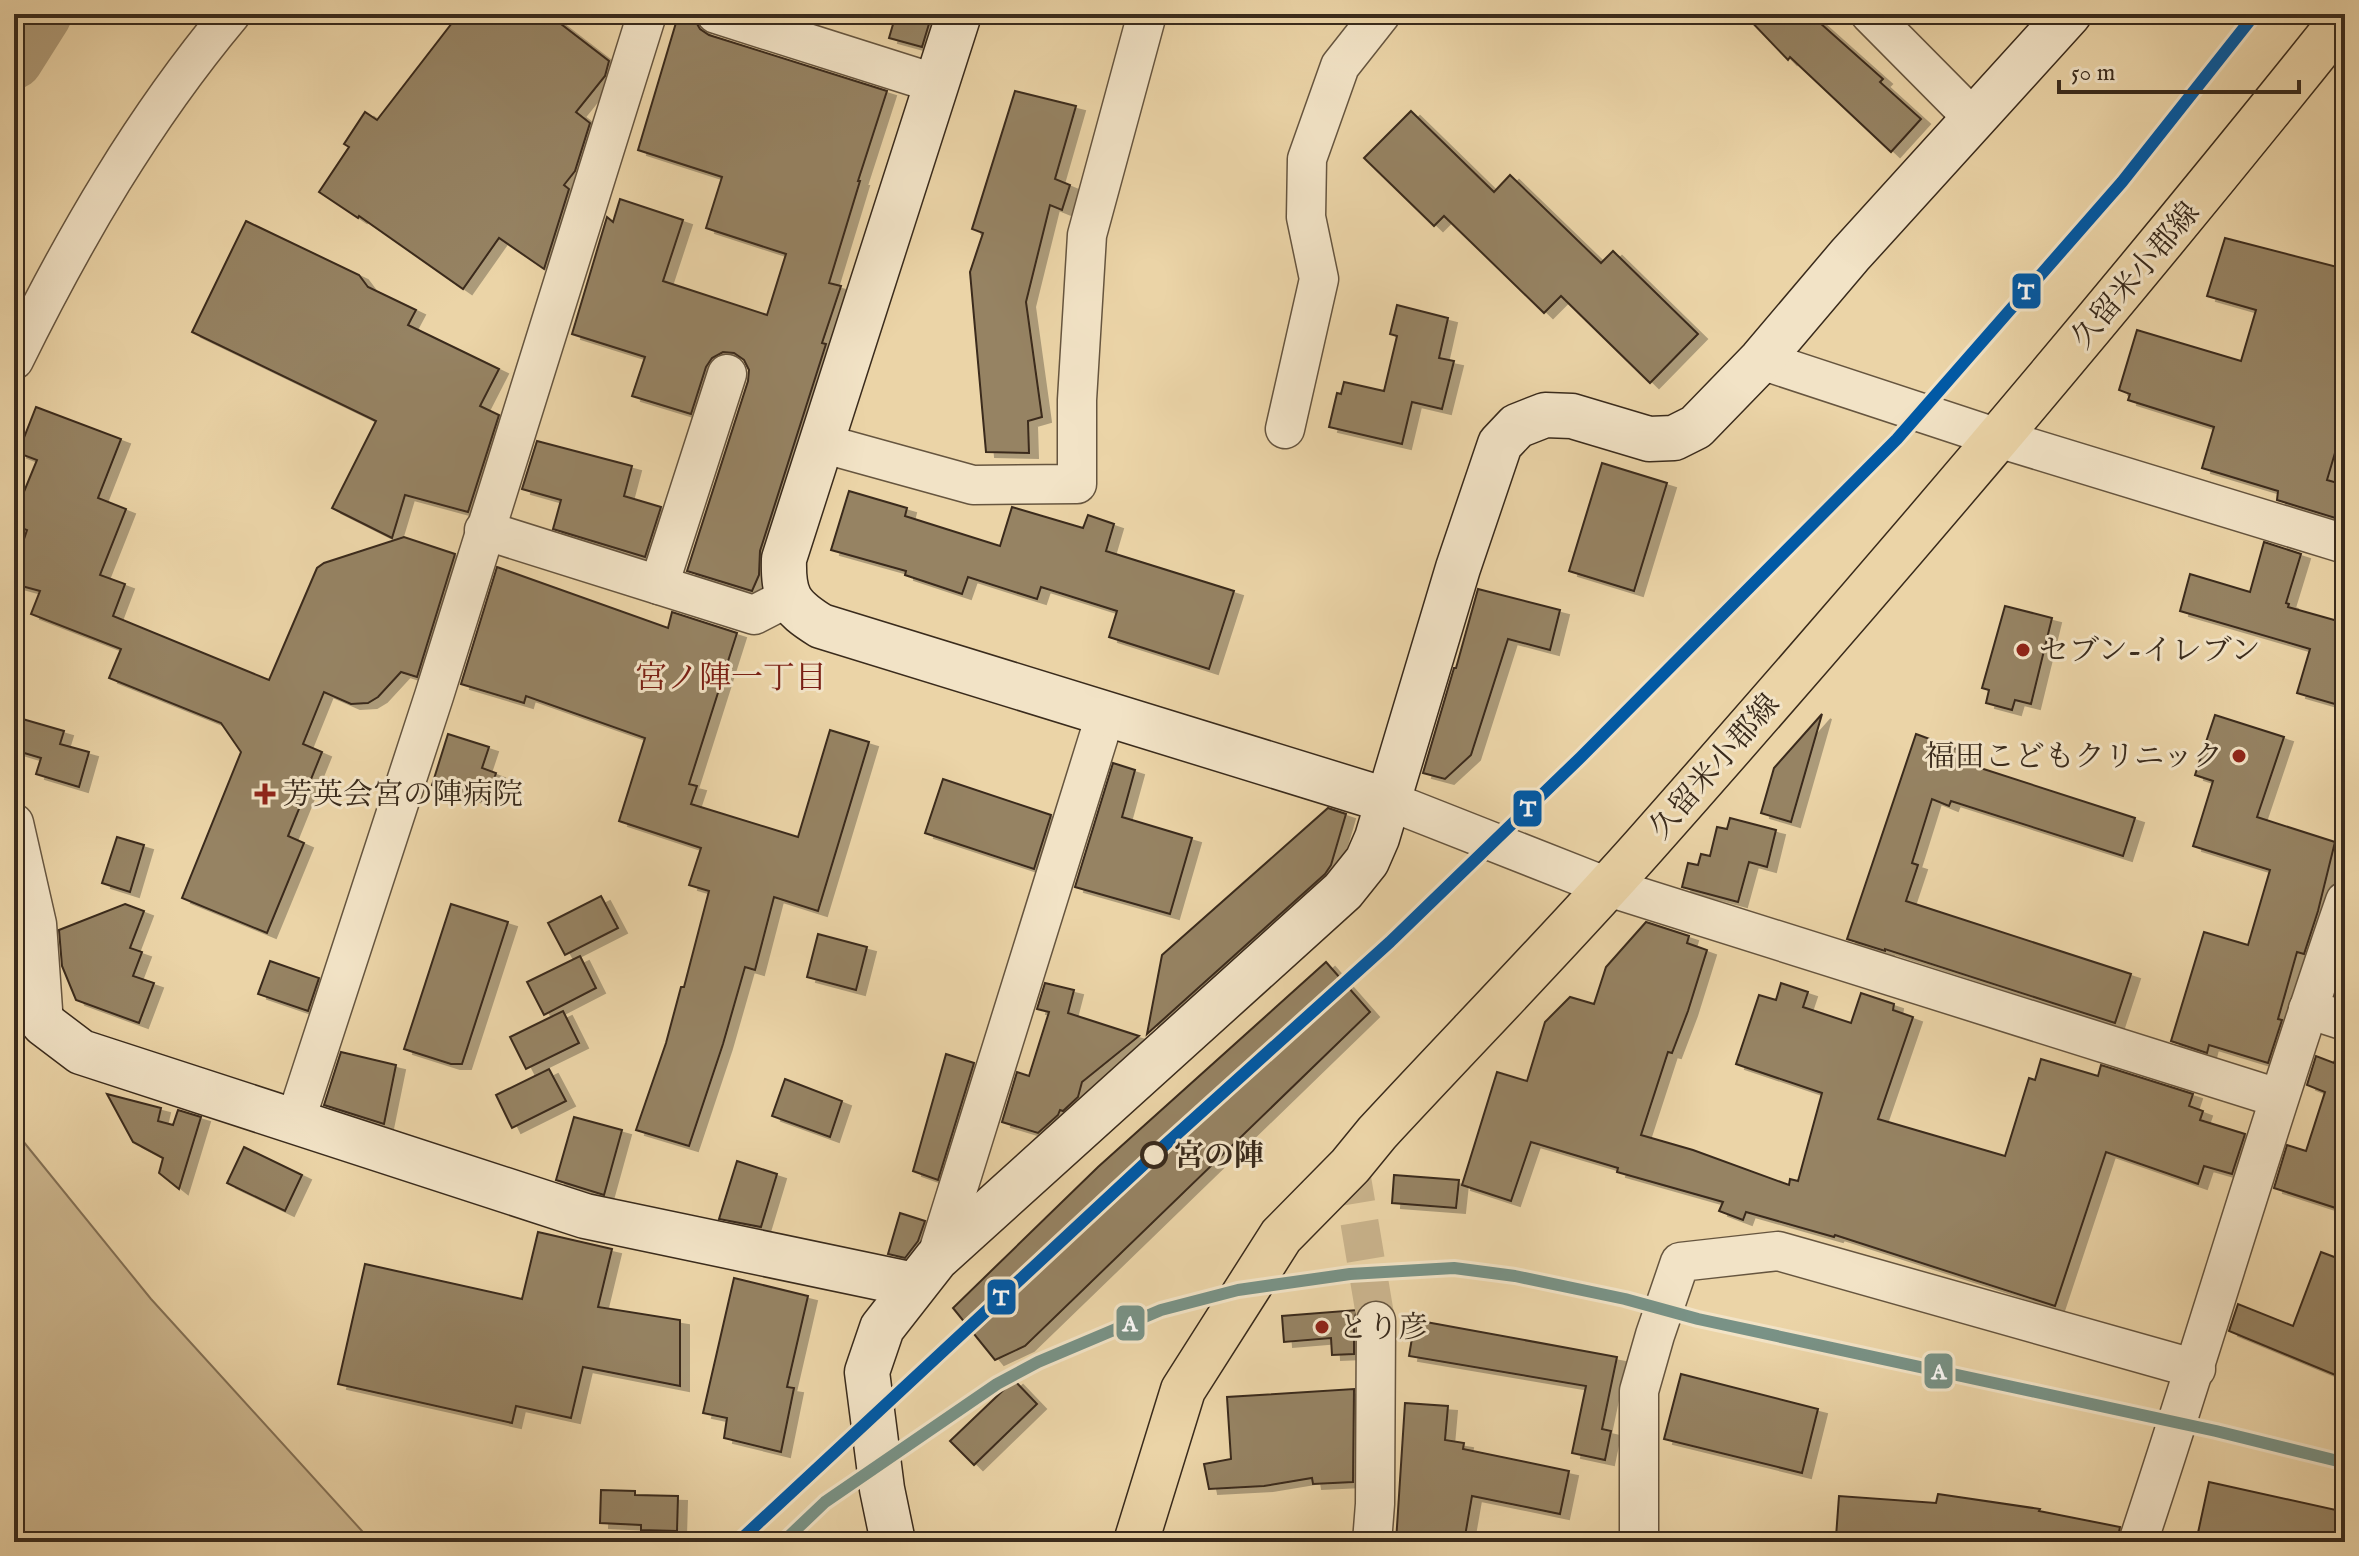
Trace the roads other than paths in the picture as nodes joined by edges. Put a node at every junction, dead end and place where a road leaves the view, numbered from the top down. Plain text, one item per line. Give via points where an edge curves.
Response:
1 (231, 14) edge
2 (647, 14) edge
3 (717, 14) edge
4 (959, 14) edge
5 (1147, 14) edge
6 (1381, 14) edge
7 (1870, 14) edge
8 (2069, 14) edge
9 (2345, 16) edge
10 (937, 84) junction
11 (1975, 120) junction
12 (14, 360) edge
13 (1761, 360) junction
14 (727, 374) dead end
15 (1285, 429) dead end
16 (1998, 438) junction
17 (821, 443) junction
18 (484, 530) junction
19 (2345, 544) edge
20 (659, 585) junction
21 (787, 598) junction
22 (1106, 713) junction
23 (1389, 801) junction
24 (14, 823) edge
25 (1605, 886) junction
26 (2345, 901) edge
27 (14, 988) edge
28 (2308, 1009) junction
29 (2345, 1021) edge
30 (44, 1024) junction
31 (2278, 1098) junction
32 (295, 1122) junction
33 (925, 1272) junction
34 (1376, 1321) tunnel mouth
35 (2196, 1369) junction
36 (893, 1542) edge
37 (1136, 1542) edge
38 (1372, 1542) edge
39 (1639, 1542) edge
40 (2138, 1542) edge

1 - 12 street via 139,137 89,217
2 - 18 street
3 - 10 street
4 - 10 street
5 - 17 street via 1087,235 1077,484 973,485
6 - 15 street via 1340,66 1307,159 1306,217 1319,279
7 - 11 street
8 - 11 street
9 - 16 main road, 久留米小郡線
10 - 17 street
11 - 13 street
13 - 16 street
13 - 23 street via 1696,427 1674,438 1649,439 1572,416 1545,415 1517,426 1500,444
14 - 20 street
16 - 19 street
16 - 25 main road, 久留米小郡線
17 - 21 street via 784,559
18 - 20 street
18 - 32 street
20 - 21 street via 754,615
21 - 22 street via 821,626
22 - 23 street
22 - 33 street
23 - 25 street
23 - 33 street via 1367,861 1343,891
24 - 30 street via 37,924
25 - 31 street
25 - 37 main road, 久留米小郡線 via 1281,1236 1183,1390
26 - 28 street
27 - 30 street
28 - 29 street
28 - 31 street
30 - 32 street via 81,1052
31 - 35 street
32 - 33 street via 585,1216
33 - 36 street via 882,1328 867,1372
34 - 38 street
35 - 39 street via 1778,1251 1680,1262 1639,1391
35 - 40 street

